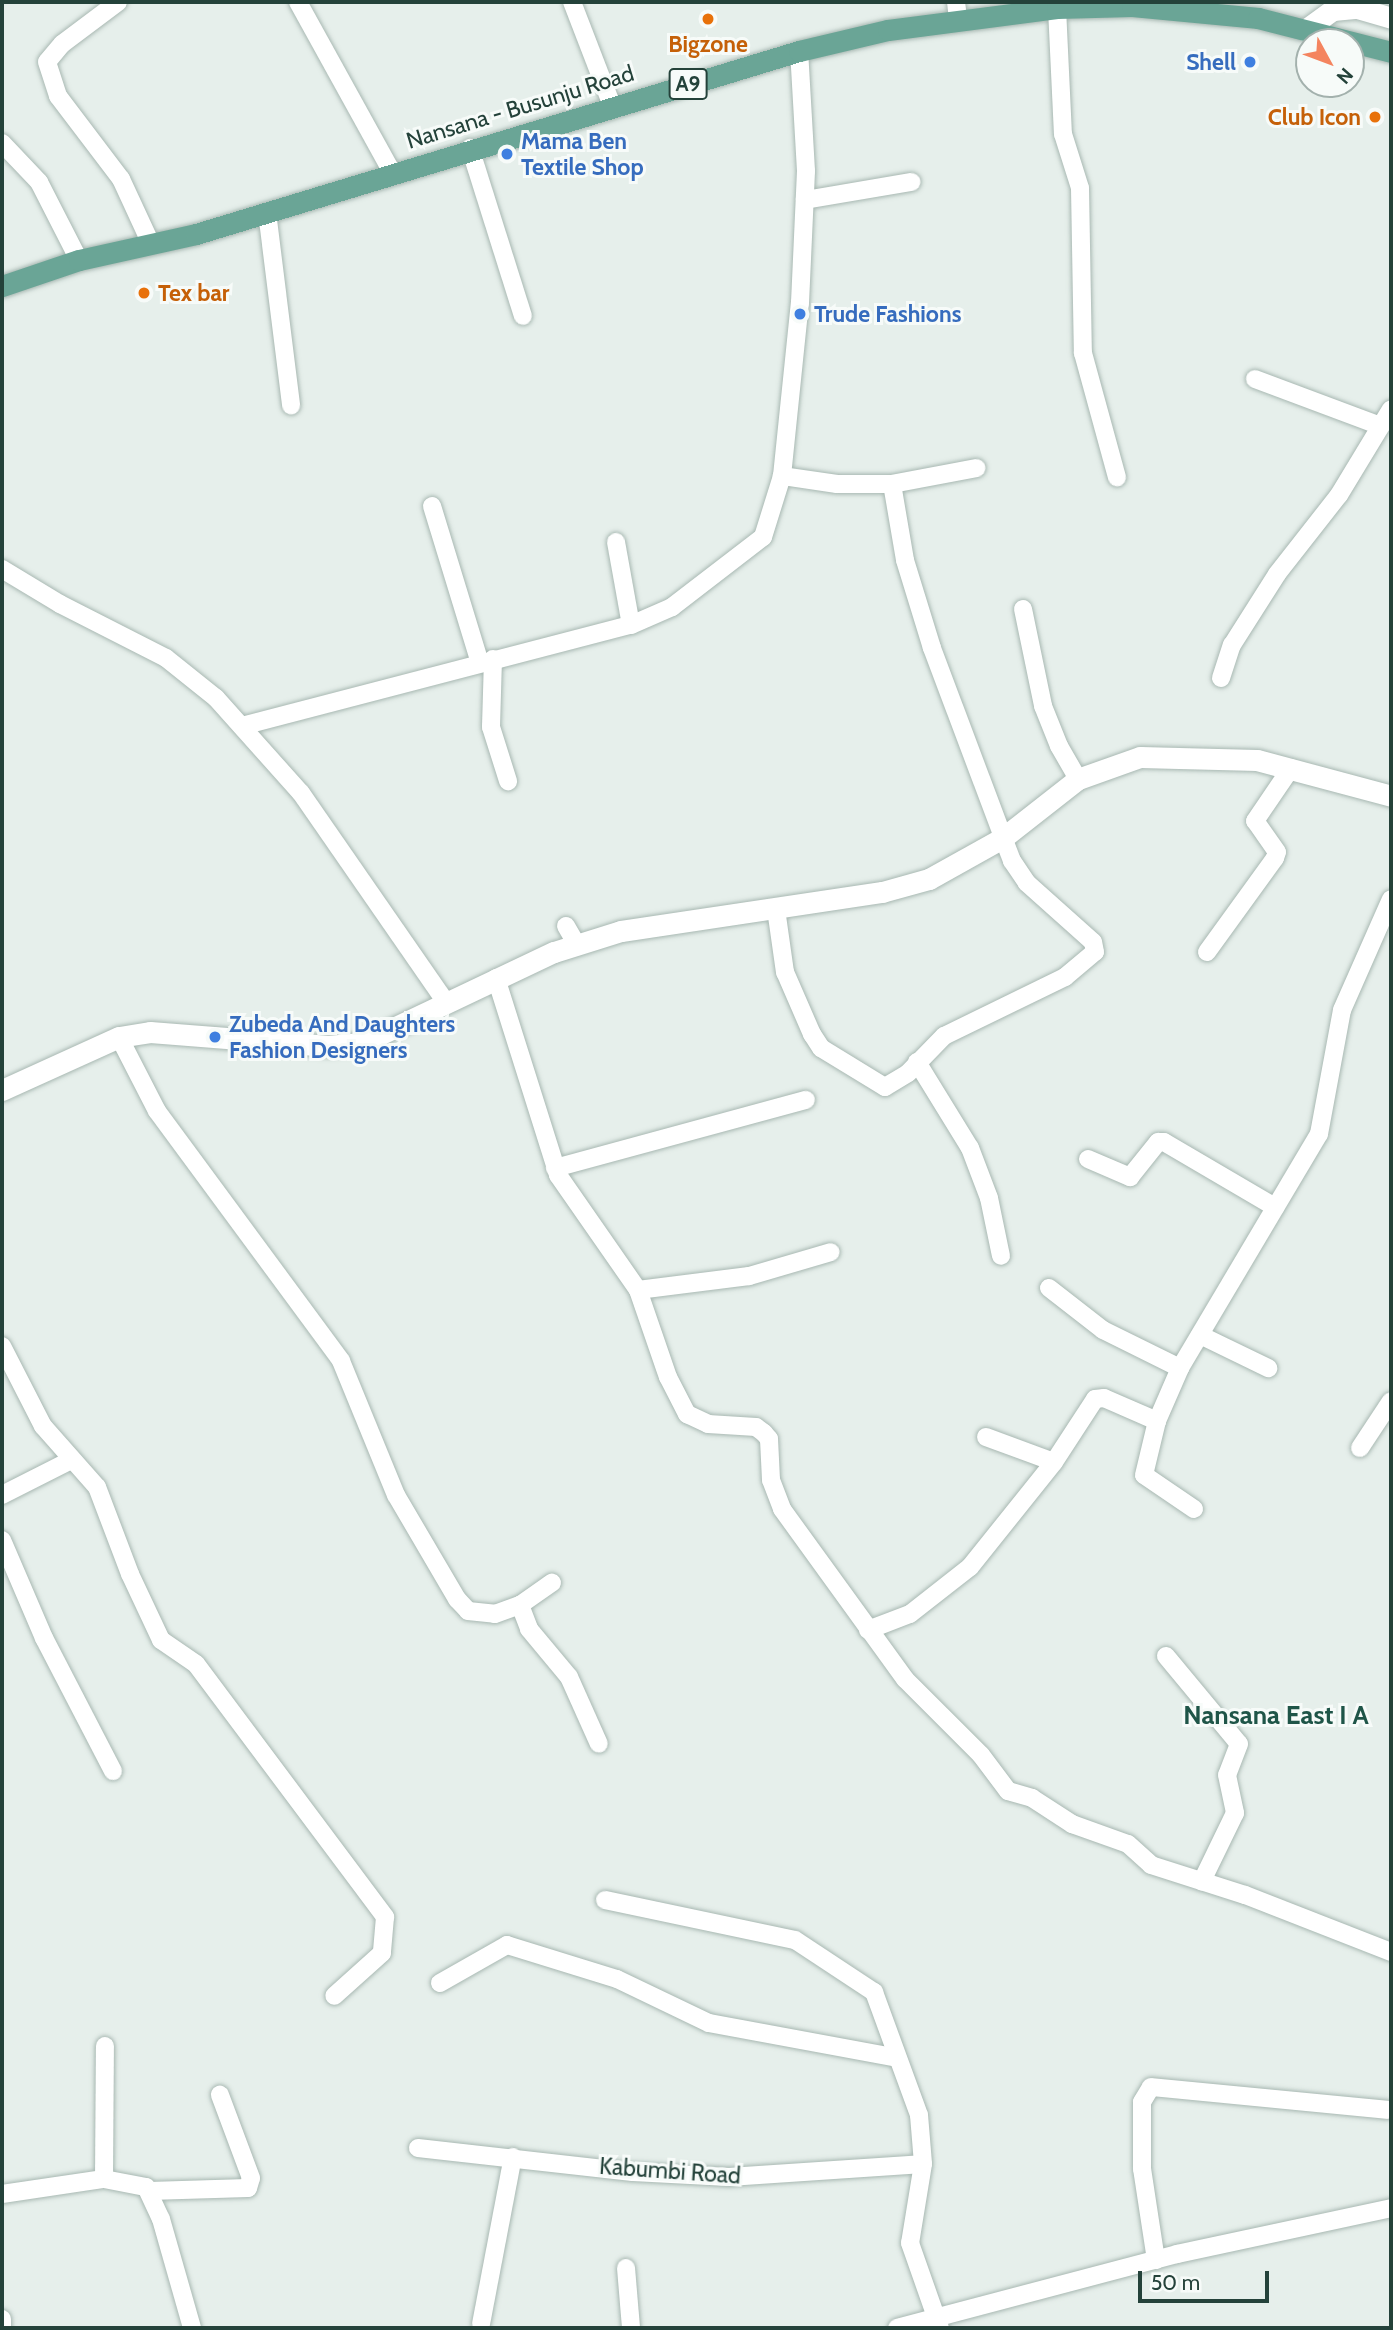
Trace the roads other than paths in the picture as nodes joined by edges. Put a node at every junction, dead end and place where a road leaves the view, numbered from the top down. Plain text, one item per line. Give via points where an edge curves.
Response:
1 (118, 2) edge
2 (298, 2) edge
3 (572, 2) edge
4 (1057, 8) junction
5 (957, 10) edge
6 (1391, 18) edge
7 (1298, 28) edge
8 (1309, 28) edge
9 (1365, 45) edge
10 (799, 51) junction
11 (1391, 52) edge
12 (613, 108) junction
13 (2, 143) edge
14 (470, 148) junction
15 (393, 174) junction
16 (911, 182) dead end
17 (805, 200) junction
18 (267, 212) junction
19 (150, 244) junction
20 (79, 260) junction
21 (2, 286) edge
22 (523, 316) dead end
23 (1255, 379) dead end
24 (291, 406) dead end
25 (1391, 409) edge
26 (1381, 426) junction
27 (977, 468) dead end
28 (782, 476) junction
29 (1117, 477) dead end
30 (892, 484) junction
31 (432, 506) dead end
32 (616, 542) dead end
33 (2, 569) edge
34 (1023, 609) dead end
35 (631, 625) junction
36 (486, 661) junction
37 (1221, 678) dead end
38 (242, 726) junction
39 (1290, 768) junction
40 (1078, 779) junction
41 (508, 781) dead end
42 (1391, 796) edge
43 (1004, 837) junction
44 (1391, 899) edge
45 (776, 909) junction
46 (566, 926) dead end
47 (577, 945) junction
48 (1207, 952) dead end
49 (496, 978) junction
50 (445, 1001) junction
51 (119, 1037) junction
52 (917, 1062) junction
53 (2, 1090) edge
54 (806, 1100) dead end
55 (1088, 1159) dead end
56 (555, 1168) junction
57 (1275, 1207) junction
58 (831, 1252) dead end
59 (1001, 1256) dead end
60 (1049, 1288) dead end
61 (638, 1290) junction
62 (1200, 1335) junction
63 (2, 1346) edge
64 (1180, 1368) junction
65 (1268, 1368) dead end
66 (1391, 1401) edge
67 (1157, 1421) junction
68 (986, 1437) dead end
69 (1360, 1448) dead end
70 (71, 1460) junction
71 (1054, 1462) junction
72 (2, 1495) edge
73 (1194, 1509) dead end
74 (2, 1540) edge
75 (552, 1583) dead end
76 (520, 1605) junction
77 (868, 1630) junction
78 (1166, 1656) dead end
79 (599, 1744) dead end
80 (113, 1771) dead end
81 (1202, 1881) junction
82 (604, 1900) dead end
83 (1391, 1952) edge
84 (440, 1983) dead end
85 (334, 1996) dead end
86 (105, 2046) dead end
87 (897, 2058) junction
88 (220, 2095) dead end
89 (1388, 2110) dead end
90 (418, 2148) dead end
91 (513, 2157) junction
92 (923, 2164) junction
93 (104, 2179) junction
94 (149, 2192) junction
95 (2, 2194) edge
96 (1391, 2208) edge
97 (1156, 2260) junction
98 (626, 2268) dead end
99 (2, 2319) edge
100 (938, 2323) edge
101 (481, 2324) dead end
102 (2, 2328) edge
103 (192, 2328) edge
104 (631, 2328) edge
105 (897, 2328) edge

1 - 19 street via 62,44 47,62 58,96 121,179
2 - 15 street
3 - 12 street
4 - 5 main road, Nansana - Busunju Road / A9
4 - 7 main road, Nansana - Busunju Road / A9 via 1132,6 1258,18
4 - 29 street via 1063,134 1080,188 1083,353
5 - 10 main road, Nansana - Busunju Road / A9
6 - 8 street via 1357,8 1334,10
9 - 11 main road, Nansana - Busunju Road / A9
10 - 12 main road, Nansana - Busunju Road / A9
10 - 17 street via 806,119
12 - 14 main road, Nansana - Busunju Road / A9
13 - 20 street via 39,182
14 - 15 main road, Nansana - Busunju Road / A9
14 - 22 street
15 - 18 main road, Nansana - Busunju Road / A9
16 - 17 street
17 - 28 street
18 - 19 main road, Nansana - Busunju Road / A9
18 - 24 street
19 - 20 main road, Nansana - Busunju Road / A9
20 - 21 main road, Nansana - Busunju Road / A9
23 - 26 street
25 - 26 street
26 - 37 street via 1339,495 1271,584 1232,645
27 - 30 street
28 - 30 street via 837,484
28 - 35 street via 763,537 747,554 672,607
30 - 43 street via 905,560 932,648
31 - 36 street
32 - 35 street
33 - 38 street via 96,624 166,658 216,698
34 - 40 street via 1043,706
35 - 36 street
36 - 38 street
36 - 41 street via 491,727
38 - 50 street via 301,793
39 - 40 street via 1227,757 1140,757
39 - 42 street
39 - 48 street via 1255,821 1277,852 1275,858
40 - 43 street
43 - 45 street via 929,879
43 - 52 street via 1027,883 1093,942 1095,952 1065,977 944,1036
44 - 57 street via 1342,1010 1319,1134
45 - 47 street via 621,931
45 - 52 street via 785,972 800,1012 821,1048 886,1087
46 - 47 street
47 - 49 street
49 - 50 street
49 - 56 street
50 - 51 street via 362,1043 328,1046 161,1033
51 - 53 street
51 - 76 street via 157,1111 341,1360 396,1495 457,1599 468,1611 481,1615
52 - 59 street via 970,1148 989,1198
54 - 56 street
55 - 57 street via 1130,1177 1158,1142 1164,1142
56 - 61 street
57 - 62 street
58 - 61 street via 749,1276
60 - 64 street via 1103,1330
61 - 77 street via 668,1377 687,1414 708,1424 757,1427 764,1433 769,1439 776,1498
62 - 64 street
62 - 65 street
63 - 70 street via 43,1426
64 - 67 street
66 - 69 street
67 - 71 street via 1104,1398 1095,1399
67 - 73 street via 1144,1475
68 - 71 street
70 - 72 street
70 - 85 street via 97,1487 161,1640 196,1664 385,1917 382,1953
71 - 77 street via 970,1567 910,1614
74 - 80 street via 44,1638
75 - 76 street
76 - 79 street via 529,1629 569,1677
77 - 81 street via 905,1679 981,1755 1008,1791 1032,1798 1072,1824 1128,1844 1151,1865
78 - 81 street via 1239,1744 1227,1774 1235,1813
81 - 83 street
82 - 87 street via 794,1940 874,1992
84 - 87 street via 507,1945 617,1979 709,2023
86 - 93 street
87 - 92 street via 919,2115
88 - 94 street via 251,2178 248,2188
89 - 97 street via 1151,2087 1142,2102 1142,2169
90 - 91 street, Kabumbi Road
91 - 92 street, Kabumbi Road via 634,2172 729,2177
91 - 101 street
92 - 100 street via 910,2243
93 - 94 street via 140,2183
93 - 95 street
94 - 103 street
96 - 97 street
97 - 100 street
98 - 104 street
99 - 102 street
100 - 105 street

